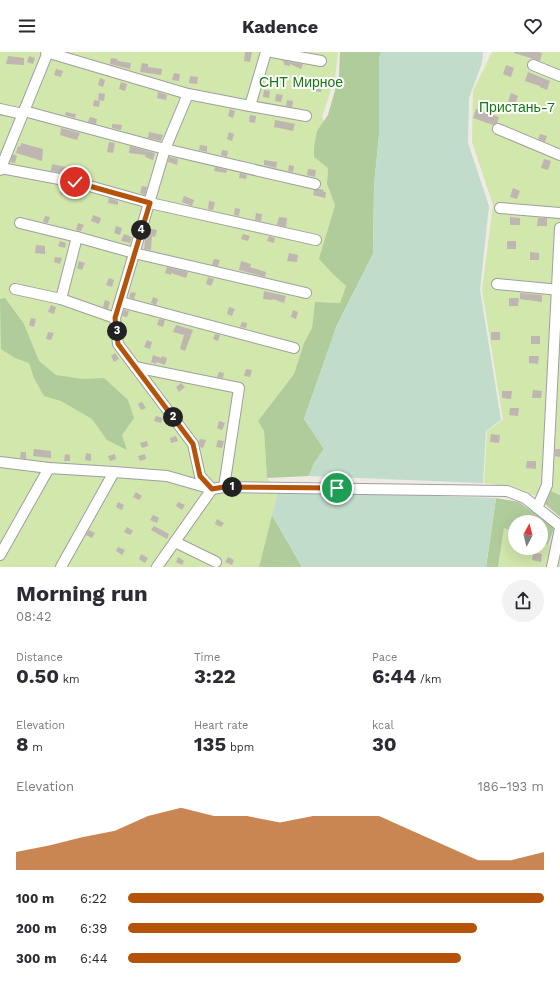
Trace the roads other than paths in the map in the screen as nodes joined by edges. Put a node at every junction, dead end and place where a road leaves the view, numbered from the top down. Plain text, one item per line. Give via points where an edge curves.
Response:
1 (47, 52) edge
2 (266, 52) edge
3 (272, 52) edge
4 (321, 61) dead end
5 (533, 65) dead end
6 (560, 76) edge
7 (188, 94) junction
8 (250, 106) junction
9 (0, 109) edge
10 (23, 112) junction
11 (306, 116) dead end
12 (498, 129) dead end
13 (165, 149) junction
14 (560, 156) edge
15 (0, 169) edge
16 (315, 184) dead end
17 (150, 203) junction
18 (500, 208) dead end
19 (560, 214) edge
20 (20, 223) dead end
21 (560, 228) edge
22 (77, 237) junction
23 (316, 240) dead end
24 (134, 252) junction
25 (497, 284) dead end
26 (15, 289) dead end
27 (558, 290) edge
28 (306, 293) dead end
29 (61, 300) junction
30 (121, 302) junction
31 (115, 318) junction
32 (294, 348) dead end
33 (557, 360) edge
34 (135, 367) junction
35 (0, 462) edge
36 (49, 468) junction
37 (114, 472) junction
38 (224, 487) junction
39 (212, 489) junction
40 (538, 508) junction
41 (560, 527) edge
42 (175, 542) junction
43 (0, 555) edge
44 (216, 562) dead end
45 (61, 567) edge
46 (157, 567) edge
47 (552, 567) edge

1 - 7 street
1 - 10 street
2 - 8 street
3 - 4 street
5 - 6 street
7 - 8 street
7 - 13 street
8 - 11 street
9 - 10 street
10 - 13 street
10 - 15 street
12 - 14 street
13 - 16 street
13 - 17 street
15 - 17 street via 75,182
17 - 23 street
17 - 24 street
18 - 19 street
20 - 22 street
21 - 27 street
22 - 24 street
22 - 29 street
24 - 28 street
24 - 30 street
25 - 27 street
26 - 29 street
27 - 33 street
29 - 31 street
30 - 31 street
30 - 32 street
31 - 34 street via 118,344
33 - 40 street via 547,485
34 - 38 street via 239,388
34 - 39 street via 193,444 200,476
35 - 36 street
36 - 37 street
36 - 43 street
37 - 39 street via 166,476
37 - 45 street
38 - 39 street
38 - 40 street via 507,491 526,498
39 - 42 street
40 - 41 street
41 - 47 street
42 - 44 street
42 - 46 street

